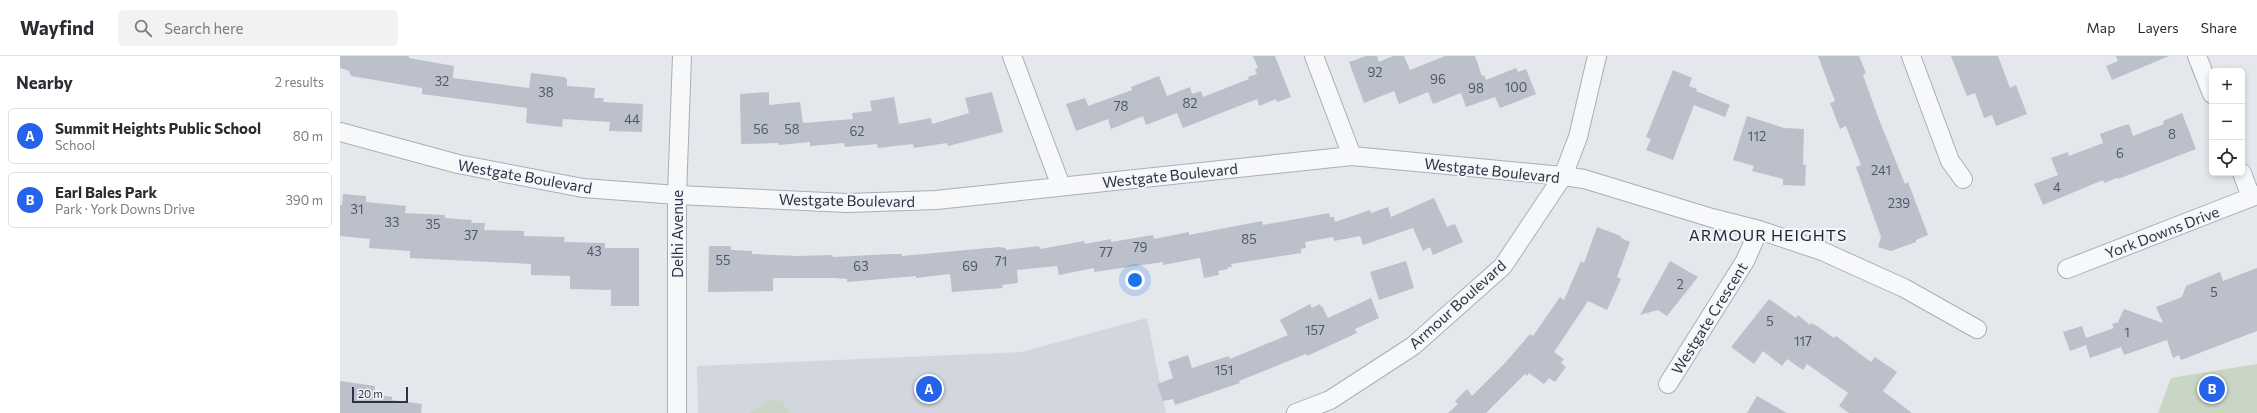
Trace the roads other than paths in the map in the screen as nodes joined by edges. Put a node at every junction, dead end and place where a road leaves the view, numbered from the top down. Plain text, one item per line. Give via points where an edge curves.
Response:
1 (682, 56) edge
2 (1012, 56) edge
3 (1314, 56) edge
4 (1597, 56) edge
5 (1911, 56) edge
6 (2197, 56) edge
7 (2209, 86) edge
8 (340, 132) edge
9 (1352, 156) junction
10 (1563, 176) junction
11 (2244, 176) edge
12 (1963, 179) dead end
13 (1061, 186) junction
14 (676, 195) junction
15 (2254, 196) edge
16 (1759, 230) junction
17 (2067, 269) dead end
18 (1977, 329) dead end
19 (1668, 384) dead end
20 (677, 413) edge
21 (1296, 413) edge

1 - 14 street, Delhi Avenue
2 - 13 street
3 - 9 street
4 - 10 street, Armour Boulevard via 1578,137
5 - 12 street via 1950,161
6 - 7 street
8 - 14 street, Westgate Boulevard via 458,164 583,188
9 - 10 street, Westgate Boulevard
9 - 13 street, Westgate Boulevard
10 - 16 street, Westgate Boulevard via 1584,179
10 - 21 street, Armour Boulevard via 1503,266 1413,346 1330,400
11 - 15 street
13 - 14 street, Westgate Boulevard via 936,200 855,202
14 - 20 street, Delhi Avenue
15 - 17 street, York Downs Drive
16 - 18 street, Westgate Boulevard via 1822,251 1904,288
16 - 19 street, Westgate Crescent via 1745,261

